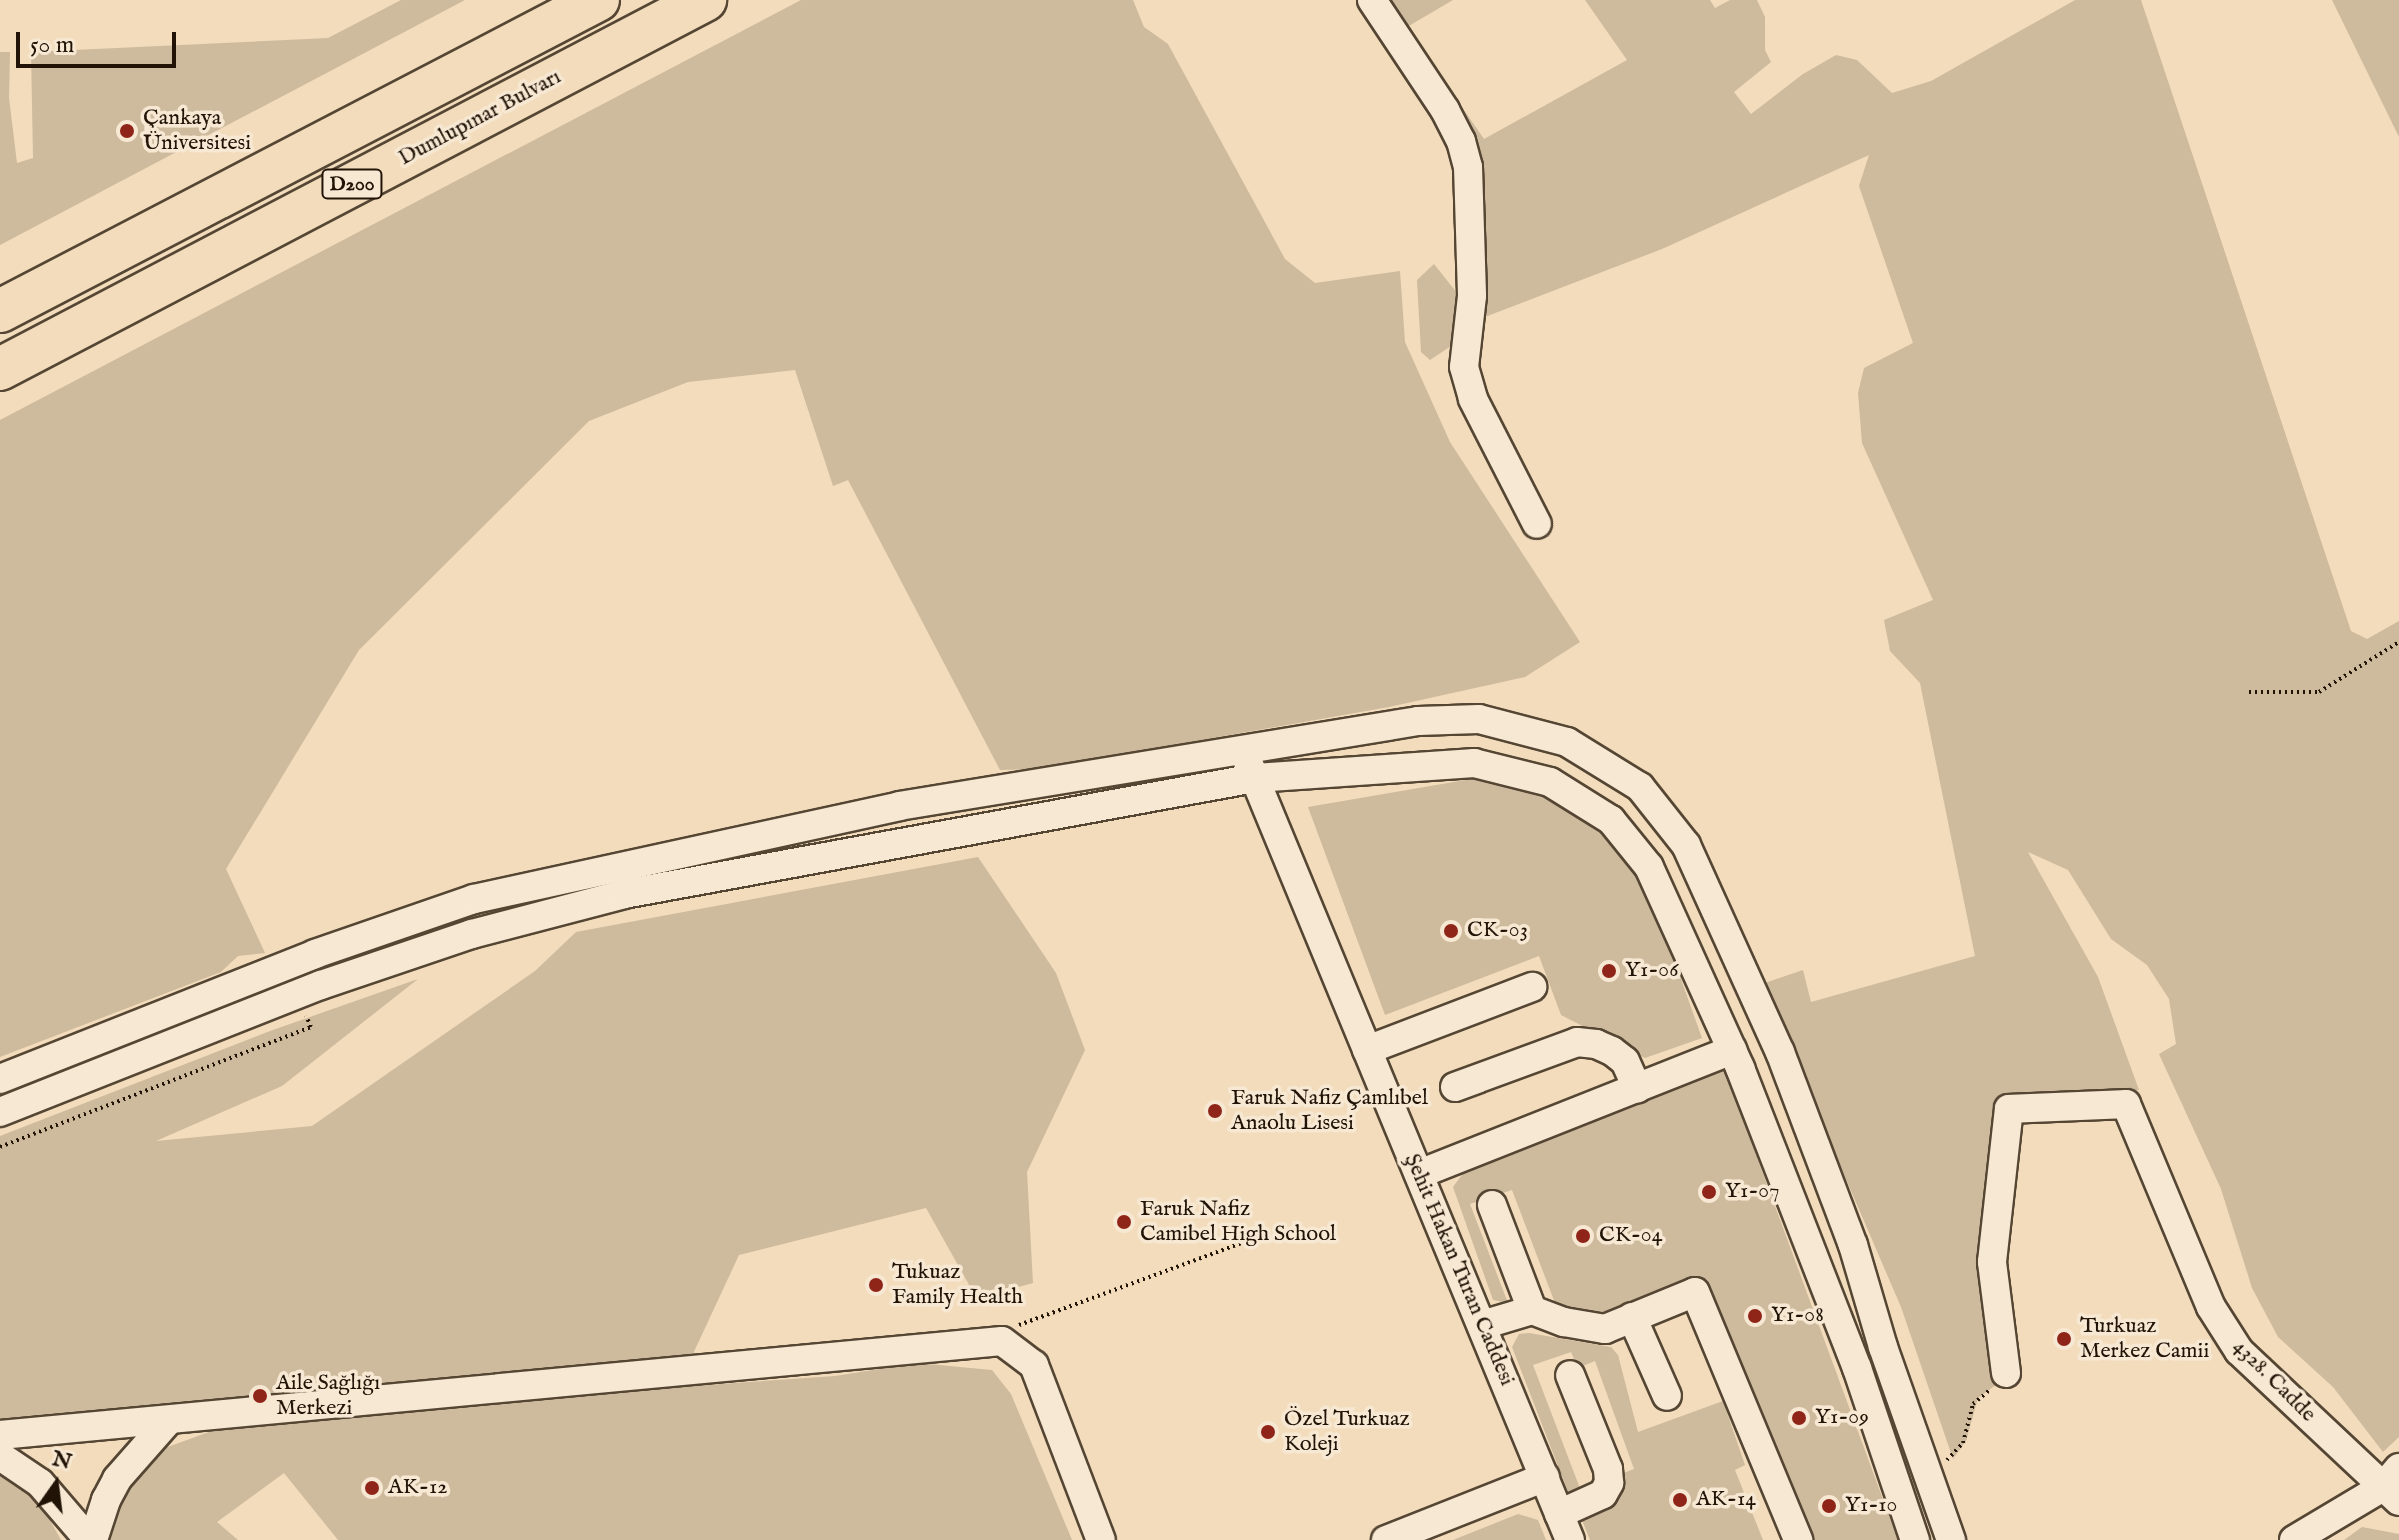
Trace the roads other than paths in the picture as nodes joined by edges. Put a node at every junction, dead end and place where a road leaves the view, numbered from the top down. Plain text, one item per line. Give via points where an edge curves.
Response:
1 (598, 0) edge
2 (705, 0) edge
3 (1372, 0) edge
4 (0, 311) edge
5 (0, 369) edge
6 (1537, 524) dead end
7 (1243, 750) junction
8 (1255, 778) junction
9 (1532, 987) dead end
10 (1367, 1050) junction
11 (1732, 1050) junction
12 (0, 1079) edge
13 (1455, 1087) dead end
14 (1637, 1088) junction
15 (0, 1112) edge
16 (1419, 1174) junction
17 (1492, 1205) dead end
18 (1532, 1310) junction
19 (1632, 1317) junction
20 (1482, 1325) junction
21 (2006, 1373) road end
22 (1570, 1375) dead end
23 (1667, 1396) dead end
24 (168, 1421) junction
25 (0, 1435) edge
26 (0, 1456) edge
27 (1545, 1477) junction
28 (2394, 1485) edge
29 (1559, 1514) junction
30 (91, 1540) edge
31 (1101, 1540) edge
32 (1386, 1540) edge
33 (1570, 1540) edge
34 (1798, 1540) edge
35 (1915, 1540) edge
36 (1951, 1540) edge
37 (2294, 1540) edge

1 - 4 highway, D200
2 - 5 highway, Dumlupınar Bulvarı / D200
3 - 6 street via 1461,141 1468,167 1472,296 1464,367 1473,399
7 - 8 street, Şehit Hakan Turan Caddesi
7 - 12 street via 899,806 474,899 315,954
7 - 36 street via 1418,721 1479,719 1567,742 1640,787 1686,845 1775,1039 1853,1245
8 - 10 street, Şehit Hakan Turan Caddesi
8 - 11 street via 1474,763 1550,782 1611,820 1649,867
8 - 15 street via 624,894 472,934 321,985
9 - 10 street
10 - 16 street, Şehit Hakan Turan Caddesi
11 - 14 street
11 - 35 street via 1857,1368
13 - 14 street via 1577,1042 1596,1044 1619,1056
14 - 16 street
16 - 20 street, Şehit Hakan Turan Caddesi
17 - 18 street
18 - 19 street via 1605,1329
18 - 20 street
19 - 23 street
19 - 34 street via 1695,1292
20 - 27 street, Şehit Hakan Turan Caddesi
21 - 28 street, 4328. Cadde via 1992,1262 2009,1109 2126,1104 2211,1307 2239,1351
22 - 29 street via 1609,1483 1603,1494
24 - 25 street
24 - 30 street via 117,1479
24 - 31 street via 1002,1341 1034,1365
26 - 30 street via 40,1483
27 - 29 street, Şehit Hakan Turan Caddesi
27 - 32 street
28 - 37 street
29 - 33 street, Şehit Hakan Turan Caddesi

